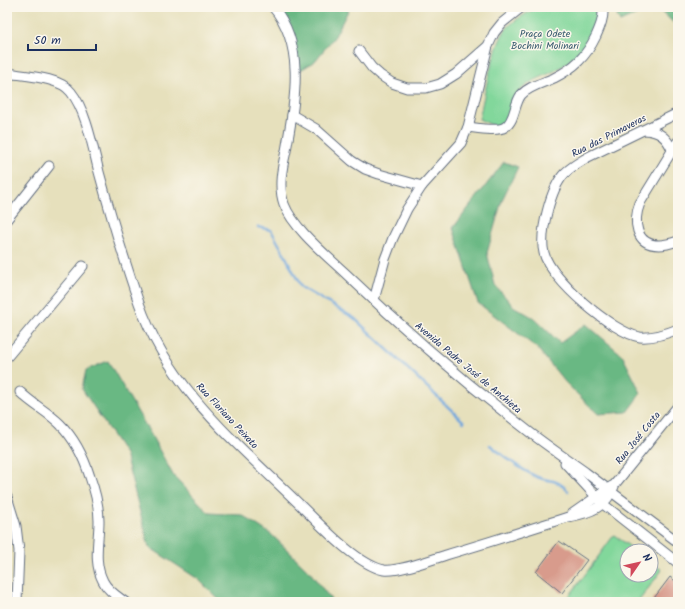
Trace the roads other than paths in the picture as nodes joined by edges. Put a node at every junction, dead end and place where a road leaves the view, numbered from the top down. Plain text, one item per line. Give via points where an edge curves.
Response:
1 (273, 7) edge
2 (522, 7) edge
3 (603, 7) edge
4 (488, 46) junction
5 (359, 51) dead end
6 (7, 73) edge
7 (678, 113) edge
8 (292, 115) junction
9 (468, 127) junction
10 (645, 130) junction
11 (678, 141) edge
12 (672, 150) junction
13 (49, 166) dead end
14 (422, 186) junction
15 (7, 218) edge
16 (678, 241) edge
17 (83, 266) dead end
18 (374, 300) junction
19 (678, 329) edge
20 (7, 357) edge
21 (20, 392) dead end
22 (678, 406) edge
23 (551, 449) junction
24 (611, 489) junction
25 (7, 496) edge
26 (596, 497) junction
27 (603, 504) junction
28 (568, 517) junction
29 (678, 542) edge
30 (678, 563) edge
31 (17, 602) edge
32 (125, 602) edge

1 - 8 street, Avenida Padre José de Anchieta via 284,22 292,44 296,73
2 - 4 street via 502,23
3 - 9 street via 600,28 589,50 568,70 521,96 506,126 497,129
4 - 5 street via 456,74 440,84 426,88 407,88 392,83 372,68
4 - 9 street
6 - 28 street, Rua Floriano Peixoto via 61,83 70,89 78,100 139,303 146,322 180,381 223,431 360,559 384,570 393,570
7 - 10 street, Rua das Primaveras
8 - 14 street via 316,129 352,161 365,169
8 - 18 street, Avenida Padre José de Anchieta via 282,171 281,193 285,206 306,235
9 - 14 street via 461,143
10 - 12 street via 658,132 664,136
10 - 19 street, Rua das Primaveras via 588,157 565,173 554,193 544,224 544,254 567,286 603,319 624,332 640,337 655,336
11 - 12 street
12 - 16 street via 640,203 636,211 636,220 637,230 648,243 660,245
13 - 15 street
14 - 18 street via 393,238
17 - 20 street
18 - 23 street, Avenida Padre José de Anchieta via 442,361
21 - 32 street via 60,424 76,445 90,476 97,500 99,572 109,588
22 - 24 street, Rua José Costa
23 - 24 street
23 - 26 street
24 - 26 street
24 - 27 street
24 - 29 street
25 - 31 street via 20,551
26 - 27 street
26 - 28 street
27 - 28 street via 587,513
27 - 30 street

